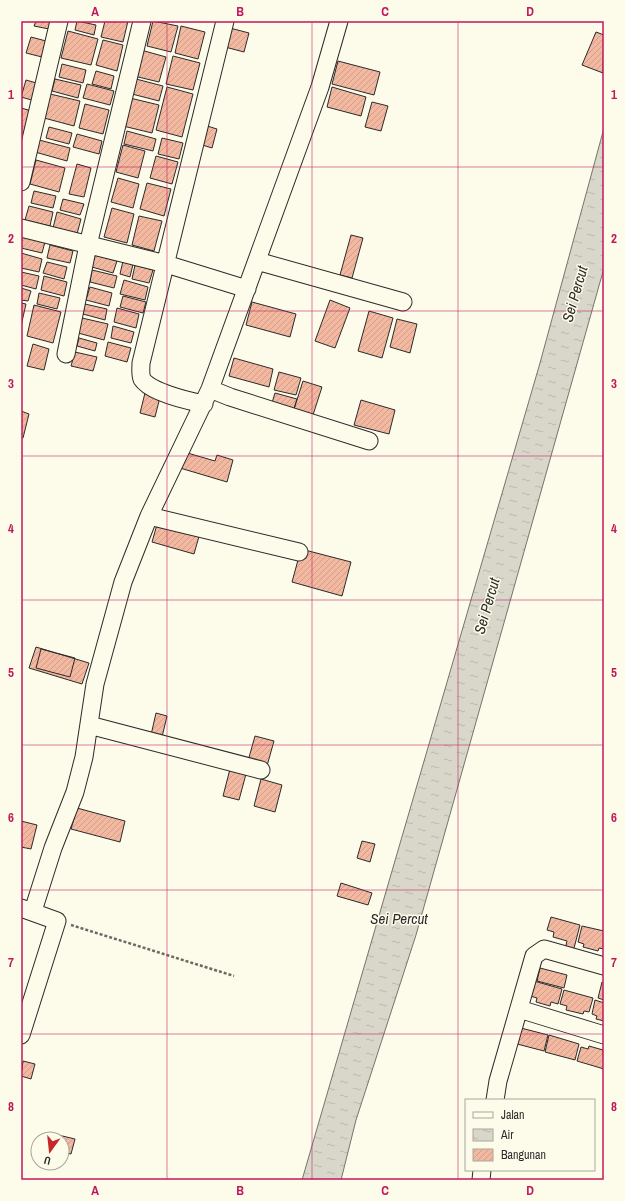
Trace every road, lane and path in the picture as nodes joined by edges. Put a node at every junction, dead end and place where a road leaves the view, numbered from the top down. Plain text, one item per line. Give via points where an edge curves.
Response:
1 (59, 21) edge
2 (142, 21) edge
3 (225, 21) edge
4 (339, 21) edge
5 (21, 182) edge
6 (21, 228) edge
7 (88, 245) junction
8 (257, 261) junction
9 (166, 264) junction
10 (247, 289) junction
11 (403, 302) dead end
12 (66, 354) dead end
13 (207, 397) junction
14 (369, 441) dead end
15 (149, 516) junction
16 (300, 552) dead end
17 (89, 725) junction
18 (261, 770) dead end
19 (27, 910) edge
20 (57, 921) junction
21 (604, 966) edge
22 (234, 976) dead end
23 (519, 1009) junction
24 (21, 1034) edge
25 (604, 1035) edge
26 (495, 1099) edge

1 - 5 street
2 - 7 street
3 - 9 street
4 - 8 street via 320,87
6 - 7 street
7 - 9 street
7 - 12 street
8 - 10 street
8 - 11 street
9 - 10 street
9 - 13 street via 140,373 147,384 169,394
10 - 13 street
13 - 14 street via 230,397
13 - 15 street
15 - 16 street
15 - 17 street via 123,582 95,684
17 - 18 street
17 - 19 street via 75,792
19 - 20 street
20 - 22 path
20 - 24 street
21 - 23 street via 544,949 539,951 534,956
23 - 25 street
23 - 26 street

